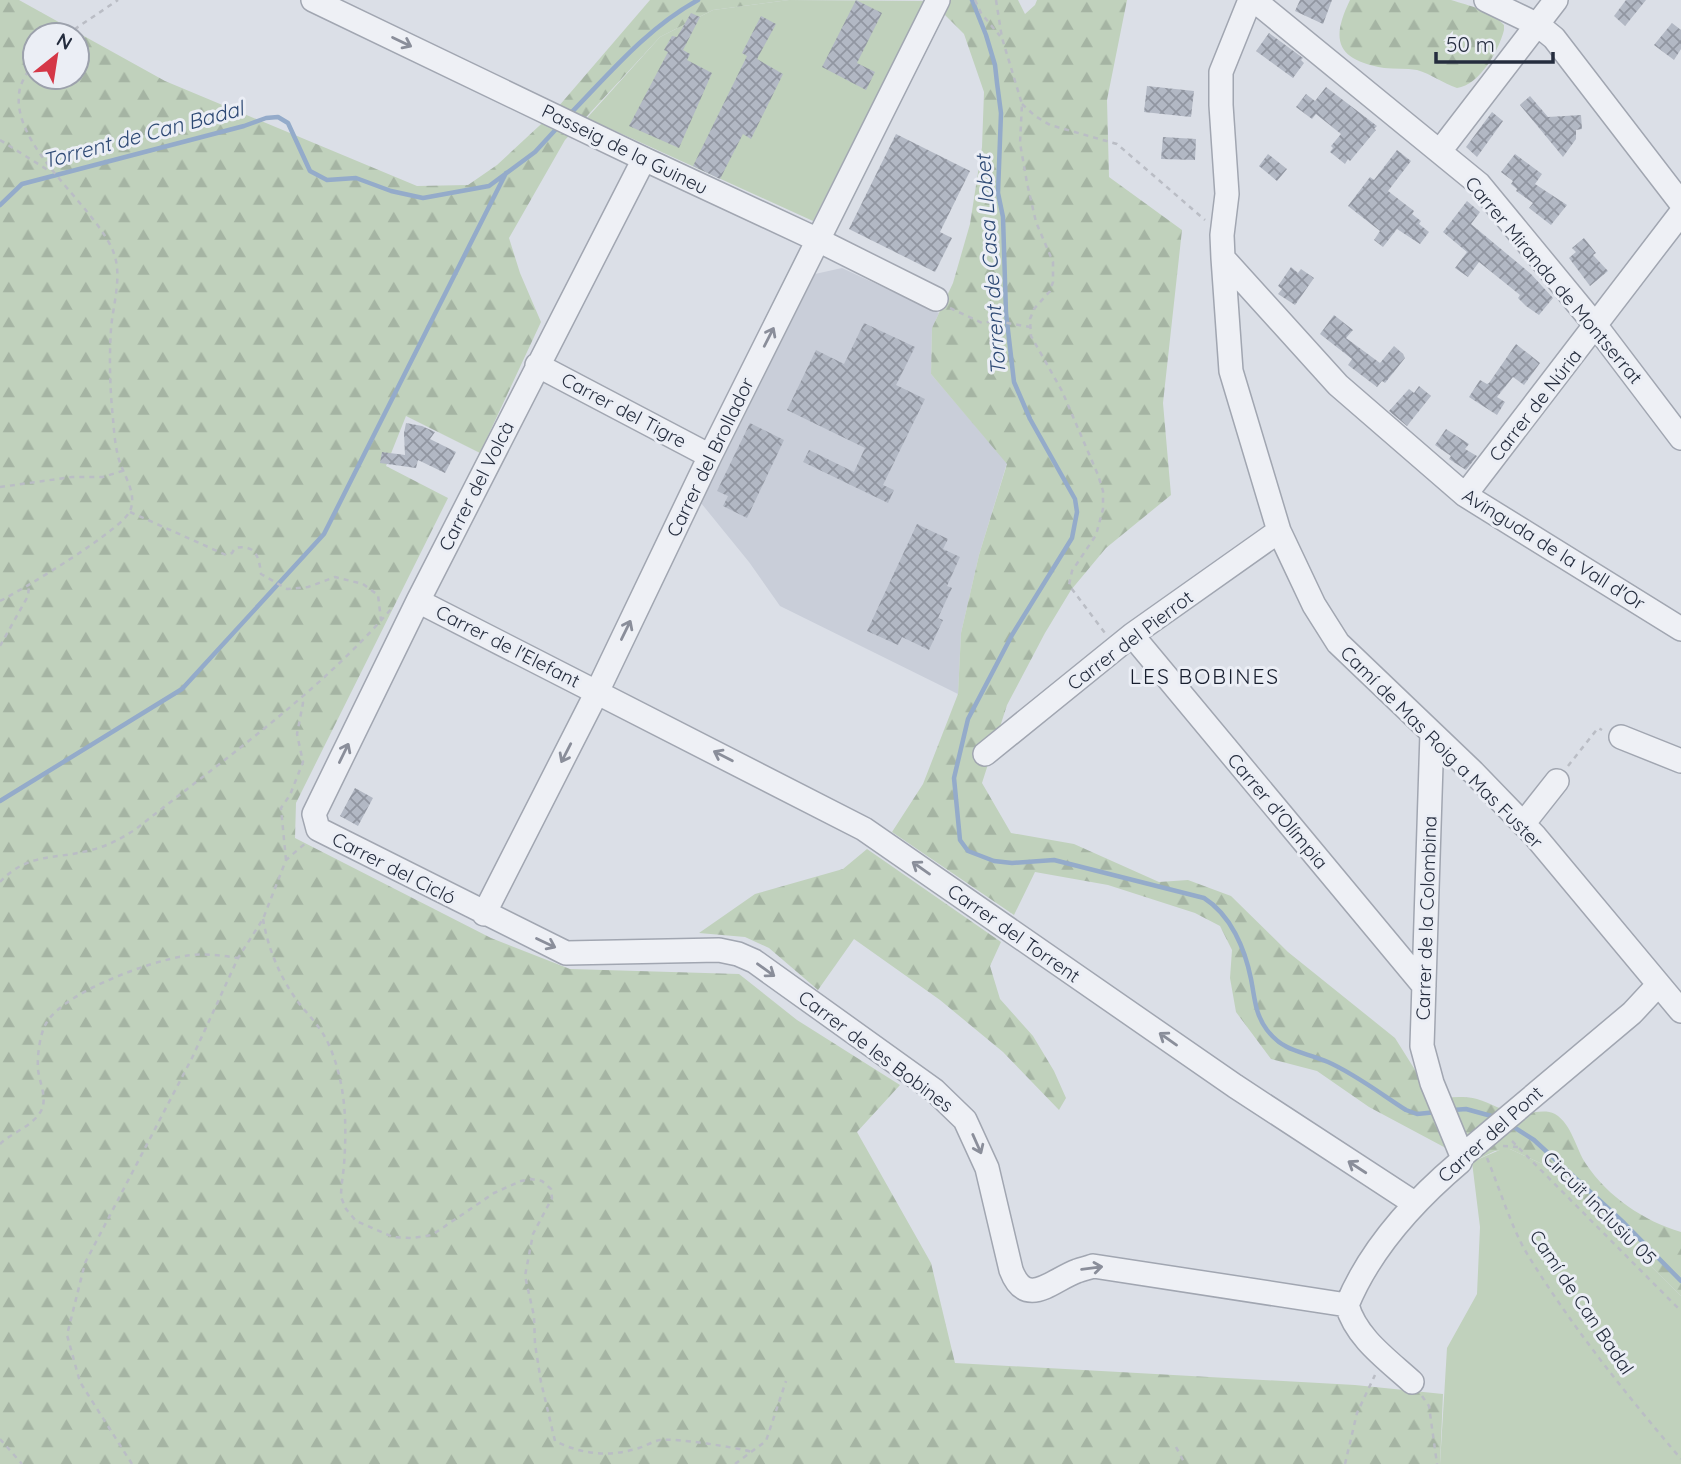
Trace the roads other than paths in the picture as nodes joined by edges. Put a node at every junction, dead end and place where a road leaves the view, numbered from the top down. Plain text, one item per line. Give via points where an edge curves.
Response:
1 (313, 0) edge
2 (938, 0) edge
3 (1252, 0) edge
4 (1486, 0) edge
5 (1556, 0) edge
6 (344, 6) edge
7 (1538, 25) junction
8 (1440, 151) junction
9 (644, 159) junction
10 (1681, 203) edge
11 (1681, 214) edge
12 (818, 240) junction
13 (1222, 246) junction
14 (936, 299) road end
15 (1596, 326) junction
16 (537, 365) junction
17 (1681, 438) edge
18 (710, 456) junction
19 (1465, 495) junction
20 (1279, 531) junction
21 (418, 601) junction
22 (1681, 629) edge
23 (1125, 641) junction
24 (597, 692) junction
25 (1432, 733) junction
26 (1621, 737) road end
27 (985, 754) dead end
28 (1681, 761) edge
29 (1557, 781) road end
30 (316, 822) joint
31 (1523, 824) junction
32 (484, 914) junction
33 (1658, 985) junction
34 (1424, 986) junction
35 (1681, 1011) edge
36 (1462, 1156) junction
37 (1414, 1203) junction
38 (1348, 1306) junction
39 (1412, 1382) road end

1 - 6 street, Passeig de la Guineu
2 - 12 street, Carrer del Brollador
3 - 8 street, Carrer Miranda de Montserrat
3 - 13 street, Camí de Mas Roig a Mas Fuster via 1221,72 1227,194
4 - 7 street
5 - 7 street
6 -> 9 street, Passeig de la Guineu
7 - 8 street
7 - 10 street via 1554,38
8 - 15 street, Carrer Miranda de Montserrat via 1479,184
9 - 12 street, Passeig de la Guineu
9 - 16 street, Carrer del Volcà
11 - 15 street, Carrer de Núria
12 - 14 street, Passeig de la Guineu
18 -> 12 street, Carrer del Brollador
13 - 19 street, Avinguda de la Vall d'Or via 1338,385
13 - 20 street, Camí de Mas Roig a Mas Fuster via 1231,371
15 - 17 street, Carrer Miranda de Montserrat
15 - 19 street, Carrer de Núria
16 - 18 street, Carrer del Tigre
16 - 21 street, Carrer del Volcà
24 -> 18 street, Carrer del Brollador
19 - 22 street, Avinguda de la Vall d'Or
20 - 23 street, Carrer del Pierrot
20 - 25 street, Camí de Mas Roig a Mas Fuster via 1338,643
21 - 24 street, Carrer de l'Elefant
30 -> 21 street, Carrer del Volcà
23 - 27 street, Carrer del Pierrot
23 - 34 street, Carrer d'Olímpia
24 -> 32 street, Carrer del Brollador
37 -> 24 street, Carrer del Torrent via 1235,1086 864,829
25 - 31 street, Camí de Mas Roig a Mas Fuster
25 - 34 street, Carrer de la Colombina
26 - 28 street
29 - 31 street
30 - 32 street, Carrer del Cicló
31 - 33 street, Camí de Mas Roig a Mas Fuster
32 -> 38 street, Carrer de les Bobines via 566,953 719,950 754,961 934,1090 965,1120 987,1168 1011,1270 1024,1288 1047,1287 1093,1266
33 - 35 street, Camí de Mas Roig a Mas Fuster
33 - 36 street, Carrer del Pont via 1632,1013
34 - 36 street, Carrer de la Colombina via 1424,1059
36 - 37 street, Carrer del Pont
37 - 38 street, Carrer del Pont
38 - 39 street via 1357,1328

